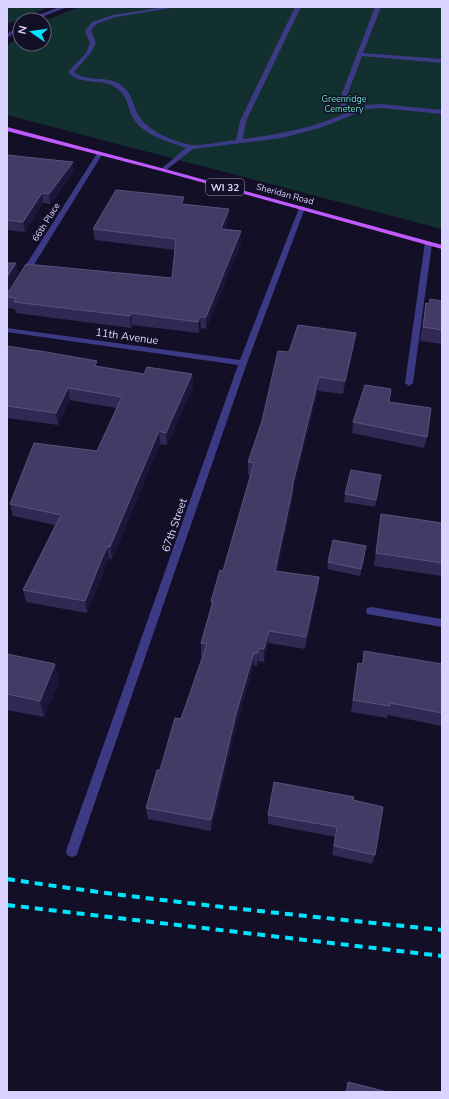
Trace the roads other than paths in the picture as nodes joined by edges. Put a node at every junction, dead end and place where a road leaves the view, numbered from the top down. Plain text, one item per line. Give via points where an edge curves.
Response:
1 (64, 7) edge
2 (174, 7) edge
3 (298, 7) edge
4 (378, 7) edge
5 (51, 12) edge
6 (361, 54) junction
7 (442, 61) edge
8 (442, 112) edge
9 (347, 114) junction
10 (7, 130) edge
11 (239, 141) junction
12 (191, 146) junction
13 (100, 153) junction
14 (163, 170) junction
15 (302, 208) junction
16 (428, 244) junction
17 (442, 247) edge
18 (20, 281) edge
19 (7, 330) edge
20 (244, 363) junction
21 (409, 383) dead end
22 (371, 611) dead end
23 (442, 623) edge
24 (72, 851) dead end

1 - 5 street
2 - 12 street via 115,16 94,23 88,31 92,43 89,54 71,72 82,78 115,84 128,95 136,118 146,128 164,138
3 - 11 street via 243,121
4 - 6 street
6 - 7 street
6 - 9 street via 342,101
8 - 9 street via 381,106 365,107
9 - 11 street via 321,126 282,136
10 - 13 main road, Sheridan Road / WI 32
11 - 12 street
12 - 14 street
13 - 14 main road, Sheridan Road / WI 32
13 - 18 street, 66th Place
14 - 15 main road, Sheridan Road / WI 32
15 - 16 main road, Sheridan Road / WI 32
15 - 20 street, 67th Street
16 - 17 main road, Sheridan Road / WI 32
16 - 21 street
19 - 20 street, 11th Avenue
20 - 24 street, 67th Street
22 - 23 street

